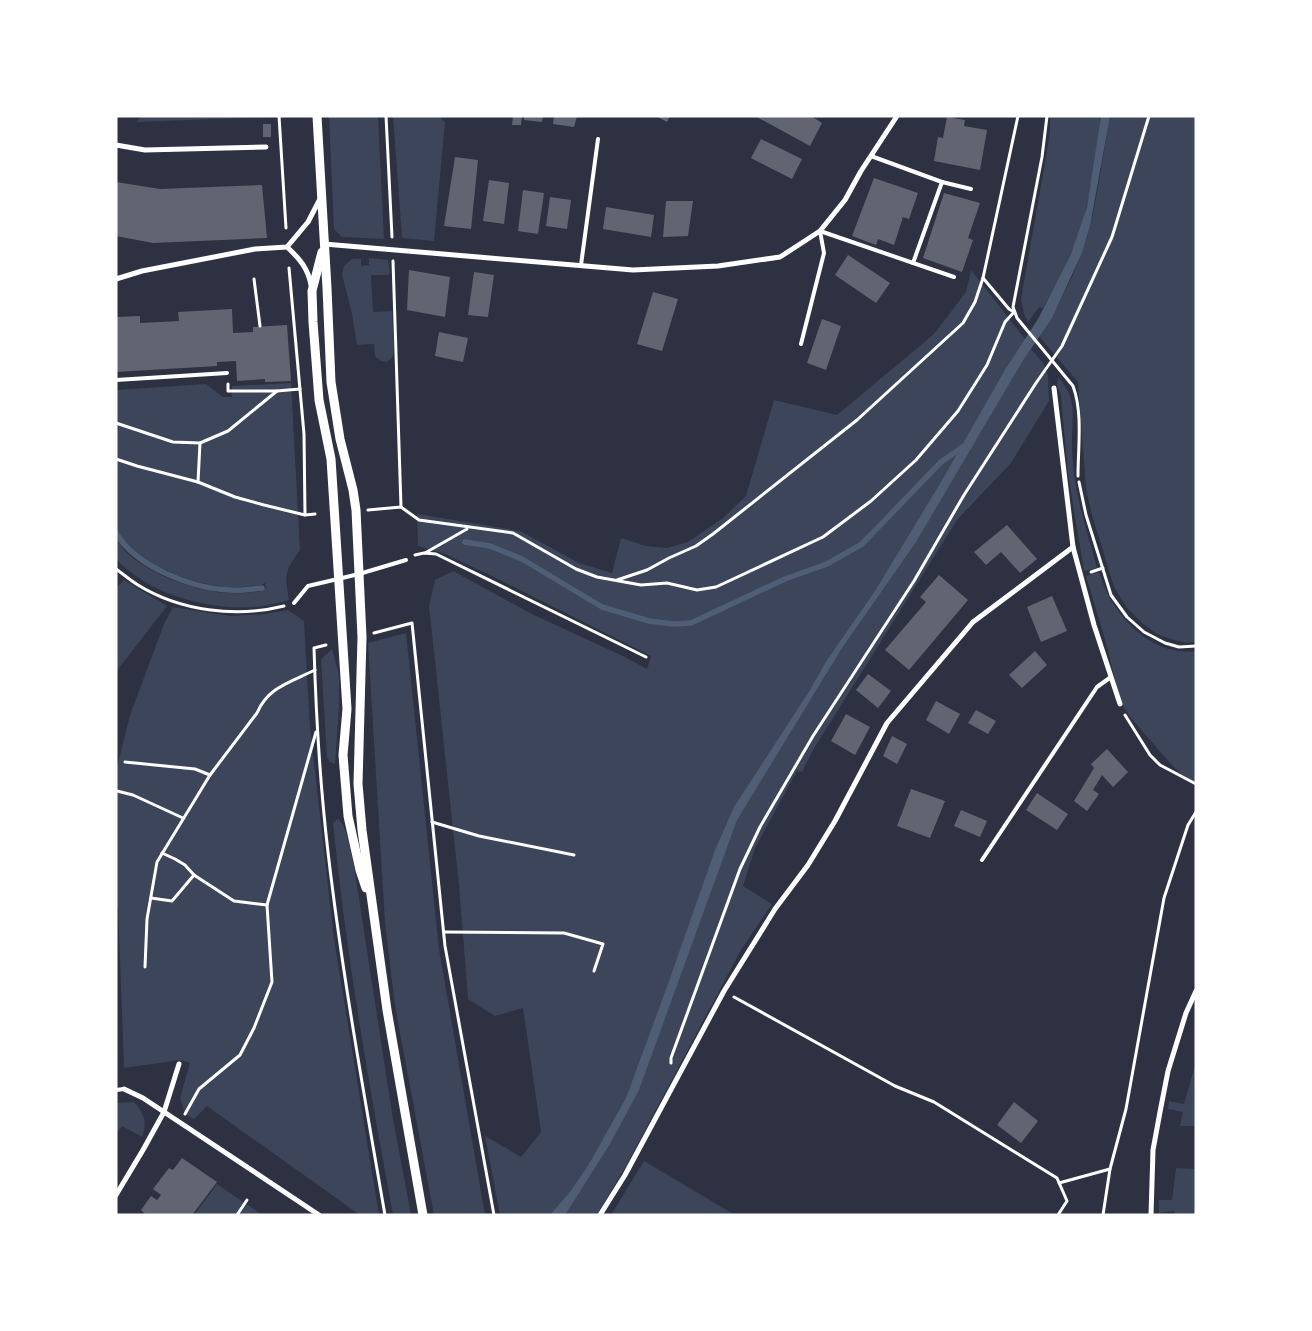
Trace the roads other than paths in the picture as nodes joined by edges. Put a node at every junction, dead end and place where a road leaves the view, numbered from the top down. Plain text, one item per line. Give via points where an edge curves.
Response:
1 (317, 116) edge
2 (897, 116) edge
3 (598, 139) dead end
4 (116, 145) edge
5 (266, 147) dead end
6 (871, 156) junction
7 (942, 182) junction
8 (972, 189) dead end
9 (321, 196) junction
10 (820, 231) junction
11 (323, 244) junction
12 (287, 247) junction
13 (913, 263) junction
14 (580, 265) junction
15 (954, 277) dead end
16 (116, 279) edge
17 (312, 292) junction
18 (802, 344) dead end
19 (227, 373) road end
20 (116, 380) edge
21 (1054, 388) dead end
22 (1073, 547) junction
23 (406, 560) road end
24 (359, 574) junction
25 (339, 578) junction
26 (294, 603) road end
27 (1111, 677) junction
28 (1120, 704) road end
29 (982, 860) dead end
30 (372, 903) junction
31 (1196, 991) edge
32 (179, 1064) dead end
33 (116, 1090) edge
34 (124, 1090) joint
35 (164, 1112) junction
36 (116, 1195) edge
37 (319, 1215) edge
38 (423, 1215) edge
39 (600, 1215) edge
40 (1150, 1215) edge

1 - 9 street
2 - 6 street
3 - 14 lane
4 - 5 street via 146,150
6 - 7 lane
6 - 10 street via 845,200
7 - 8 lane
7 - 13 lane
9 - 11 street
9 - 12 street via 308,222
10 - 13 lane
10 - 14 street via 780,258 718,266 633,270
10 - 18 lane via 824,253
11 - 14 street
11 - 17 street
11 - 24 street via 331,382 354,497
12 - 16 street via 255,249
12 - 17 street via 310,274
13 - 15 lane
17 - 25 street via 318,400 331,459
19 - 20 lane
21 - 22 street
22 - 27 street
22 - 39 street via 974,622 887,723 835,821 724,991 626,1175
23 - 24 lane
24 - 25 lane
24 - 30 street via 362,637 358,784
25 - 26 lane via 308,586
25 - 30 street via 347,709 343,755 348,816 360,870
27 - 28 street
27 - 29 lane via 1097,686
30 - 38 street
31 - 40 street via 1168,1071 1153,1150
32 - 35 street
33 - 34 lane
34 - 35 street via 134,1092
35 - 36 street
35 - 37 street

